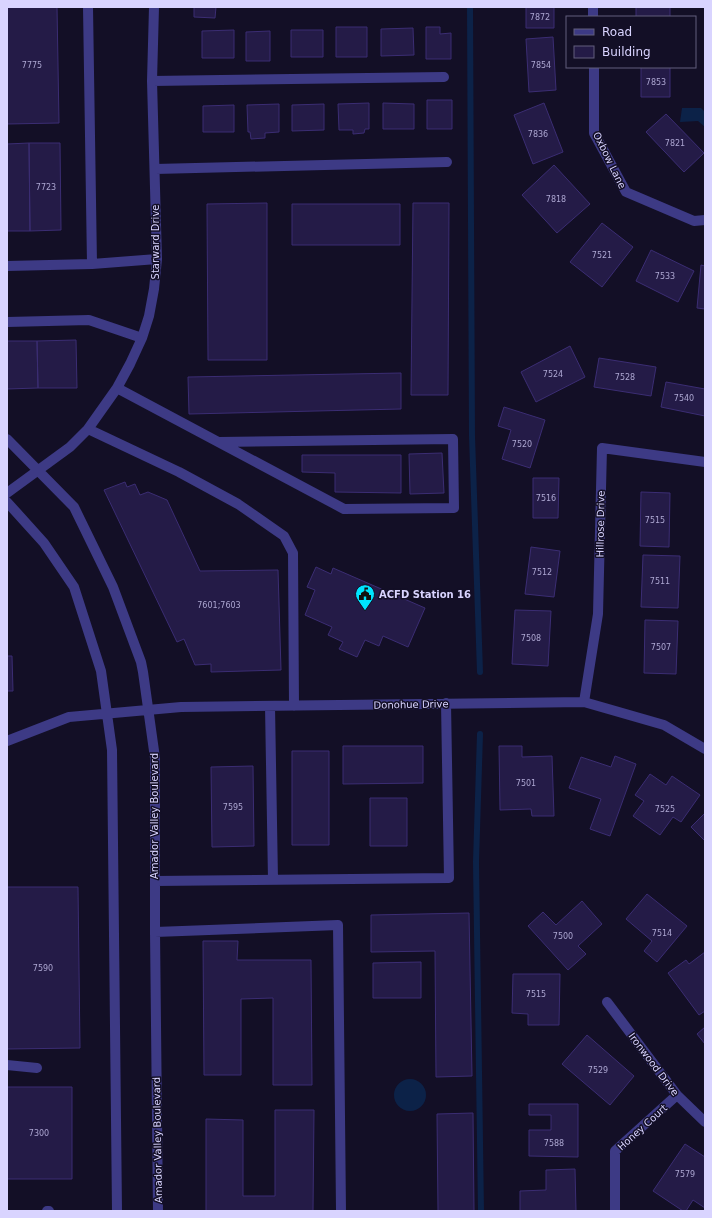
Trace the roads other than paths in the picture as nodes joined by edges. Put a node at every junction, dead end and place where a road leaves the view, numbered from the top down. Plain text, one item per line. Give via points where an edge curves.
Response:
1 (88, 7) edge
2 (154, 7) edge
3 (594, 68) edge
4 (444, 77) dead end
5 (152, 81) junction
6 (447, 162) dead end
7 (154, 169) junction
8 (705, 220) edge
9 (157, 259) junction
10 (92, 264) junction
11 (7, 266) edge
12 (7, 322) edge
13 (142, 338) junction
14 (117, 388) junction
15 (88, 429) junction
16 (7, 439) edge
17 (219, 442) junction
18 (705, 462) edge
19 (38, 470) junction
20 (7, 493) edge
21 (7, 502) edge
22 (584, 702) junction
23 (446, 703) junction
24 (270, 706) junction
25 (294, 706) junction
26 (148, 710) junction
27 (107, 714) junction
28 (7, 741) edge
29 (705, 748) edge
30 (273, 880) junction
31 (155, 881) junction
32 (155, 932) junction
33 (607, 1002) dead end
34 (7, 1065) edge
35 (37, 1068) dead end
36 (677, 1095) junction
37 (705, 1122) edge
38 (117, 1211) edge
39 (158, 1211) edge
40 (342, 1211) edge
41 (614, 1211) edge

1 - 10 street
2 - 5 street, Starward Drive
3 - 8 street, Oxbow Lane via 594,133 626,192 694,221
4 - 5 street
5 - 7 street, Starward Drive
6 - 7 street
7 - 9 street, Starward Drive
9 - 10 street
9 - 13 street, Starward Drive via 149,316
10 - 11 street
12 - 13 street via 89,320
13 - 14 street, Starward Drive
14 - 15 street, Starward Drive
14 - 17 street
15 - 19 street, Starward Drive via 70,447
15 - 25 street via 179,472 238,504 284,536 293,553
16 - 19 street, Amador Valley Boulevard
17 - 17 street via 344,509 454,508 453,439
18 - 22 street, Hillrose Drive via 602,448 598,614
19 - 20 street, Starward Drive
19 - 26 street, Amador Valley Boulevard via 74,507 113,587 141,662
21 - 27 street via 44,543 74,587 101,670
22 - 23 street, Donohue Drive
22 - 29 street, Donohue Drive via 664,725
23 - 25 street, Donohue Drive
23 - 30 street via 450,878
24 - 25 street, Donohue Drive
24 - 26 street, Donohue Drive
24 - 30 street
26 - 27 street, Donohue Drive
26 - 31 street, Amador Valley Boulevard via 155,758
27 - 28 street, Donohue Drive via 69,717
27 - 38 street via 112,750
30 - 31 street
31 - 32 street, Amador Valley Boulevard
32 - 39 street, Amador Valley Boulevard
32 - 40 street via 338,925
33 - 36 street, Ironwood Drive
34 - 35 street
36 - 37 street, Ironwood Drive
36 - 41 street, Honey Court via 615,1151

